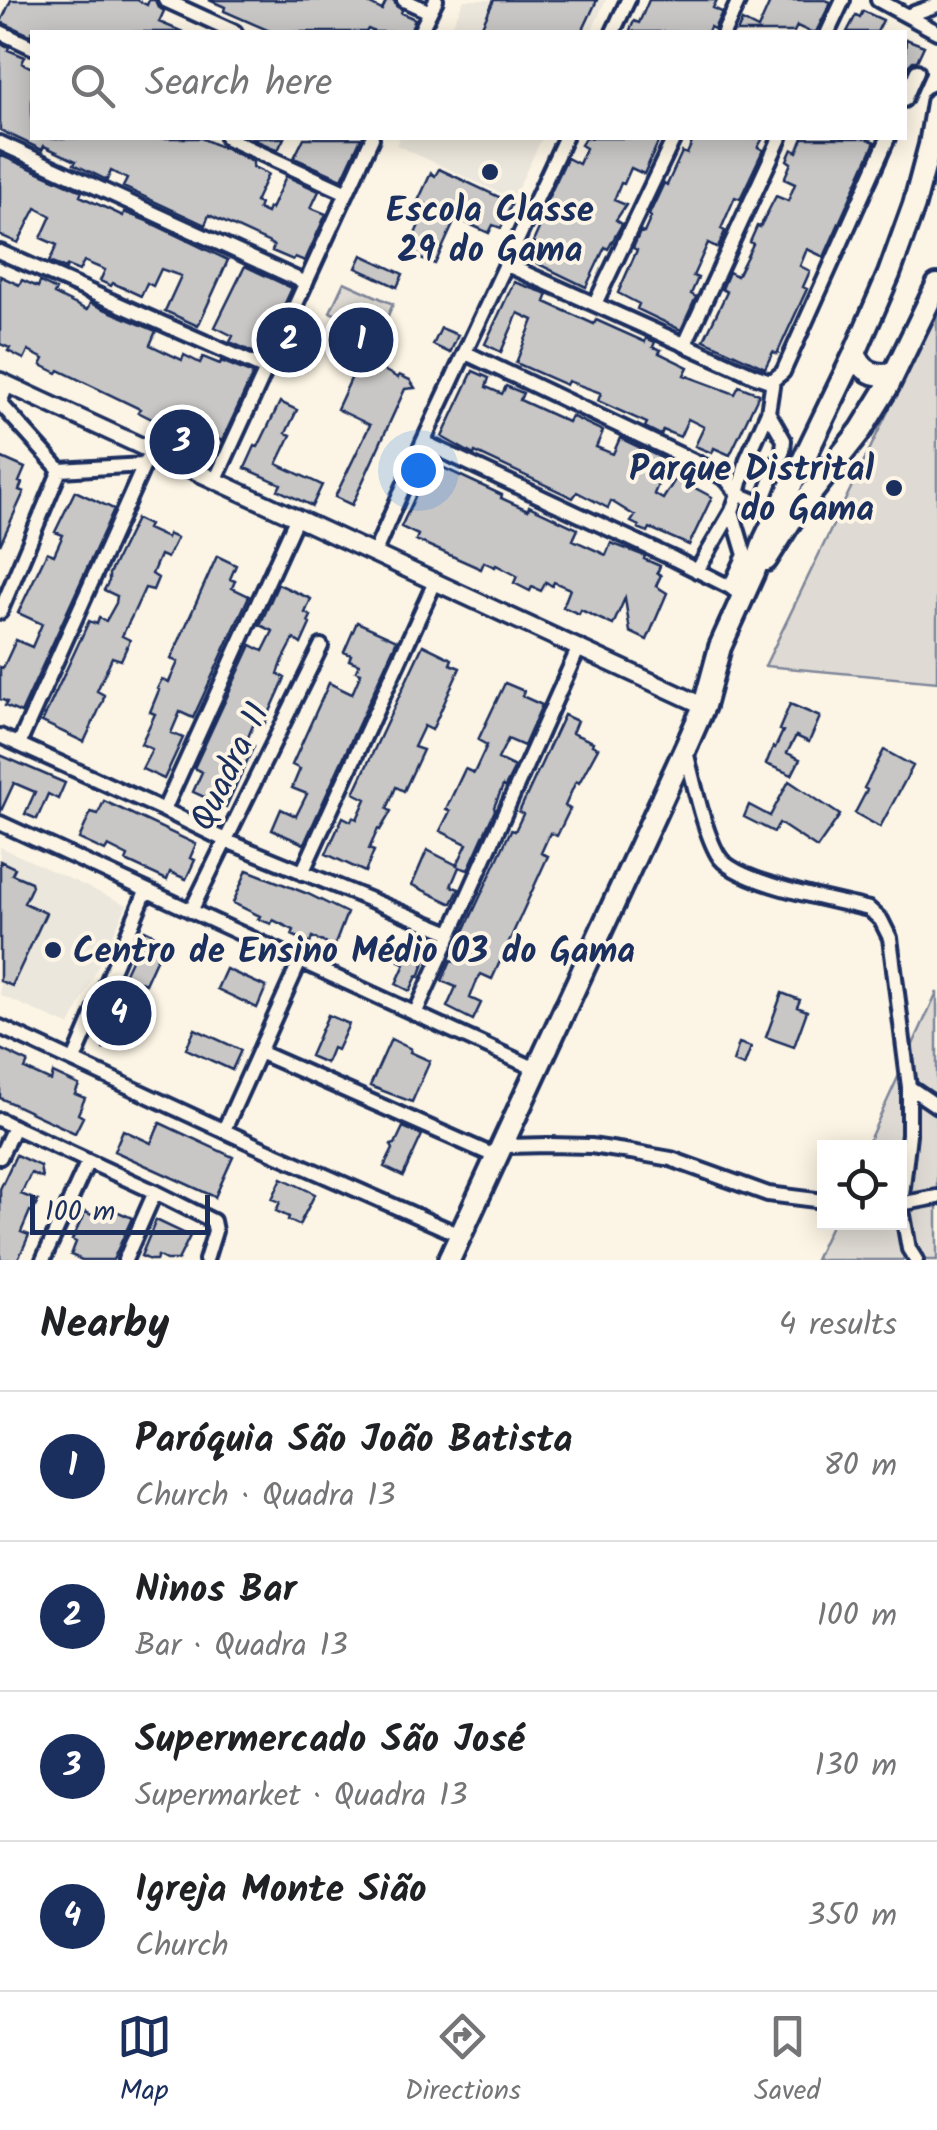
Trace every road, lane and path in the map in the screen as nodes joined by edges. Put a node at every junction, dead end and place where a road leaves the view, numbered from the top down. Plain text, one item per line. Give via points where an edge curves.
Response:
1 (165, 0) edge
2 (404, 0) edge
3 (628, 0) edge
4 (739, 0) edge
5 (844, 0) edge
6 (878, 0) edge
7 (937, 4) edge
8 (433, 6) edge
9 (910, 16) junction
10 (231, 30) edge
11 (421, 30) edge
12 (614, 30) edge
13 (725, 30) edge
14 (829, 30) edge
15 (0, 32) edge
16 (937, 32) edge
17 (30, 46) edge
18 (917, 71) dead end
19 (907, 93) edge
20 (937, 103) edge
21 (231, 140) edge
22 (371, 140) edge
23 (564, 140) edge
24 (673, 140) edge
25 (779, 140) edge
26 (887, 140) edge
27 (0, 143) edge
28 (347, 193) junction
29 (0, 252) edge
30 (506, 265) junction
31 (306, 283) junction
32 (937, 284) edge
33 (595, 304) junction
34 (686, 344) junction
35 (466, 353) junction
36 (855, 354) junction
37 (266, 369) junction
38 (894, 373) junction
39 (773, 380) junction
40 (4, 383) edge
41 (768, 412) junction
42 (424, 442) junction
43 (146, 458) junction
44 (60, 470) junction
45 (214, 481) junction
46 (738, 494) junction
47 (732, 510) junction
48 (769, 511) junction
49 (296, 519) junction
50 (374, 554) junction
51 (697, 570) junction
52 (754, 572) junction
53 (435, 582) junction
54 (736, 592) junction
55 (0, 612) edge
56 (321, 646) dead end
57 (579, 647) junction
58 (704, 706) junction
59 (0, 736) edge
60 (19, 744) junction
61 (686, 749) junction
62 (164, 810) junction
63 (0, 823) edge
64 (227, 841) junction
65 (302, 873) junction
66 (146, 891) junction
67 (191, 912) junction
68 (451, 933) junction
69 (300, 961) junction
70 (415, 1014) junction
71 (0, 1026) edge
72 (259, 1052) junction
73 (74, 1060) junction
74 (536, 1068) junction
75 (909, 1087) junction
76 (937, 1106) edge
77 (0, 1120) edge
78 (14, 1127) junction
79 (224, 1130) junction
80 (907, 1150) edge
81 (498, 1155) junction
82 (0, 1157) edge
83 (88, 1161) junction
84 (155, 1192) junction
85 (937, 1197) edge
86 (817, 1200) edge
87 (907, 1203) edge
88 (905, 1230) edge
89 (460, 1235) junction
90 (43, 1260) edge
91 (124, 1260) edge
92 (206, 1260) edge
93 (449, 1260) edge
94 (916, 1260) edge

1 - 10 street
2 - 8 street
3 - 12 street
4 - 13 street
5 - 14 street
6 - 9 street
7 - 9 street
8 - 11 street
9 - 16 street
15 - 17 street
18 - 19 street
20 - 36 highway via 914,205
21 - 28 street
22 - 28 street
23 - 30 street
24 - 33 street
25 - 34 street
26 - 39 street via 783,372
27 - 31 street
28 - 31 street
29 - 37 street
30 - 33 street
30 - 35 street
31 - 37 street
32 - 38 highway
33 - 34 street
34 - 39 street
35 - 42 street
35 - 46 street via 708,468
36 - 38 highway via 872,374
36 - 48 highway
37 - 45 street
38 - 52 highway via 862,430
39 - 41 street
40 - 43 street
40 - 44 street via 0,402
41 - 46 street
41 - 48 street via 784,440
42 - 50 street
42 - 51 street
43 - 44 street
43 - 45 street
43 - 60 street
44 - 55 street
45 - 49 street
46 - 47 street
46 - 48 street
47 - 51 street
47 - 54 street via 745,555
48 - 52 highway
49 - 50 street
49 - 62 street
50 - 53 street
51 - 54 street
52 - 54 highway
53 - 57 street
53 - 65 street
54 - 58 highway
56 - 64 street, Quadra 11
57 - 58 street
57 - 68 street
58 - 61 highway
59 - 60 street
60 - 62 street
61 - 74 highway
61 - 75 street via 719,859 768,884 869,909 880,920 890,938
62 - 64 street
63 - 66 street
64 - 65 street
64 - 67 street, Quadra 11
65 - 68 street
66 - 67 street
66 - 73 street
67 - 69 street
68 - 70 street
69 - 70 street
69 - 72 street
70 - 74 street
71 - 73 street
72 - 79 street
72 - 81 street
73 - 79 street
74 - 81 highway
75 - 76 street
75 - 80 street
77 - 78 street
78 - 82 street
78 - 83 street
79 - 89 street
81 - 86 street via 508,1146 591,1146 671,1159 768,1194
81 - 89 highway
83 - 84 street
83 - 90 street
84 - 91 street
84 - 92 street via 213,1221
85 - 87 street
88 - 94 street
89 - 93 highway

